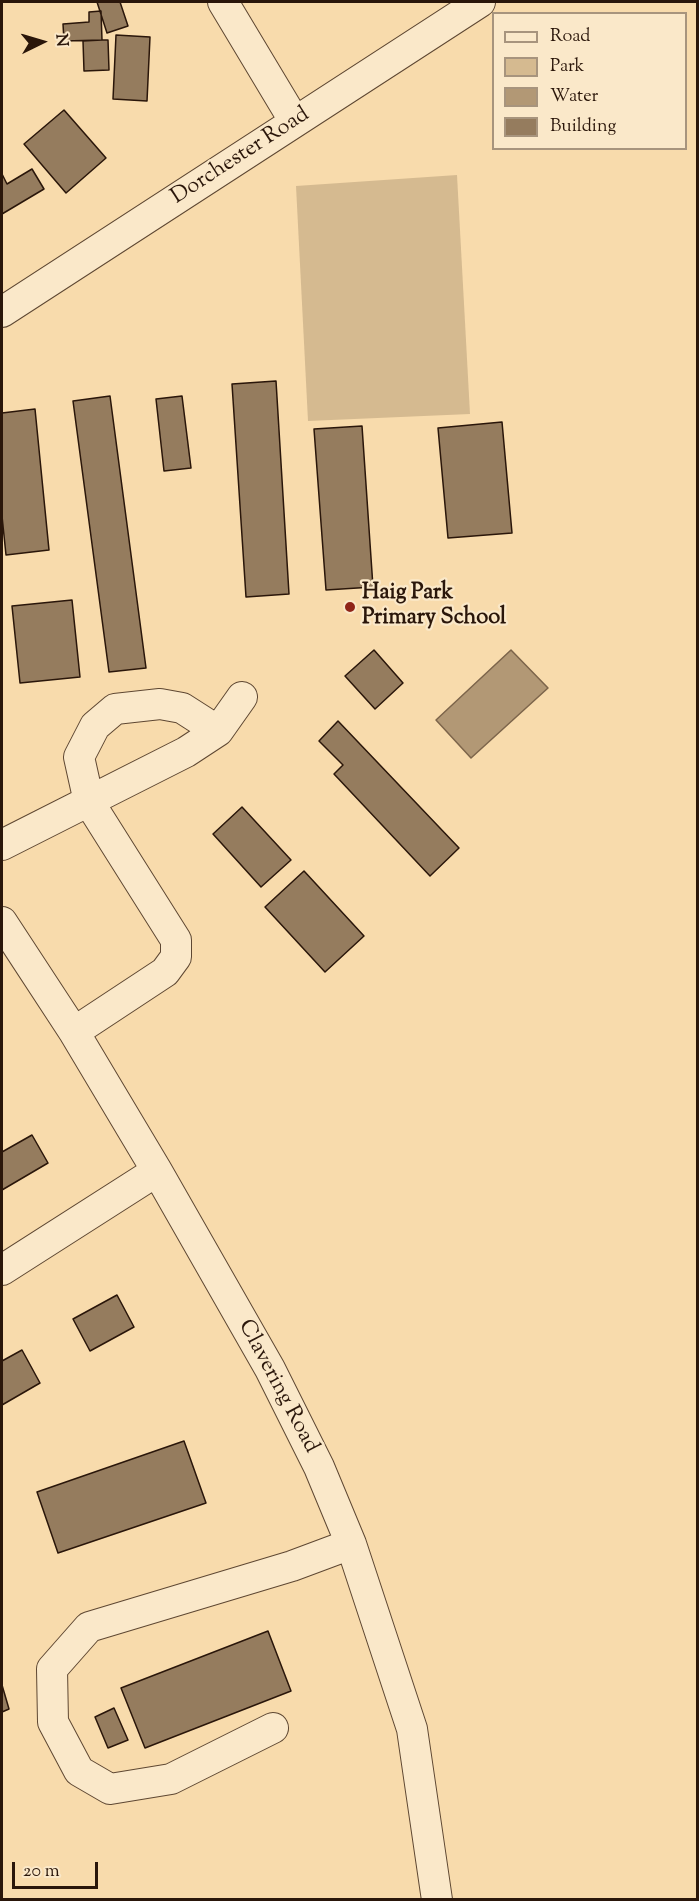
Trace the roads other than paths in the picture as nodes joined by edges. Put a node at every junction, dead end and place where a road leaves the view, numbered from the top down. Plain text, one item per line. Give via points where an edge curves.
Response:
1 (223, 2) edge
2 (480, 2) edge
3 (295, 122) junction
4 (2, 312) edge
5 (242, 697) dead end
6 (218, 731) junction
7 (89, 802) junction
8 (2, 845) edge
9 (2, 922) edge
10 (75, 1032) junction
11 (157, 1171) junction
12 (2, 1270) edge
13 (351, 1544) junction
14 (273, 1728) dead end
15 (437, 1899) edge

1 - 3 street
2 - 3 street, Dorchester Road
3 - 4 street, Dorchester Road
5 - 6 street
6 - 7 street
6 - 7 street via 182,708 160,704 115,709 95,726 79,757
7 - 8 street
7 - 10 street via 176,940 176,957 165,972
9 - 10 street, Clavering Road
10 - 11 street, Clavering Road
11 - 12 street
11 - 13 street, Clavering Road via 270,1369 319,1467
13 - 14 street via 292,1566 89,1627 52,1669 53,1722 79,1771 110,1789 171,1779
13 - 15 street, Clavering Road via 412,1729

